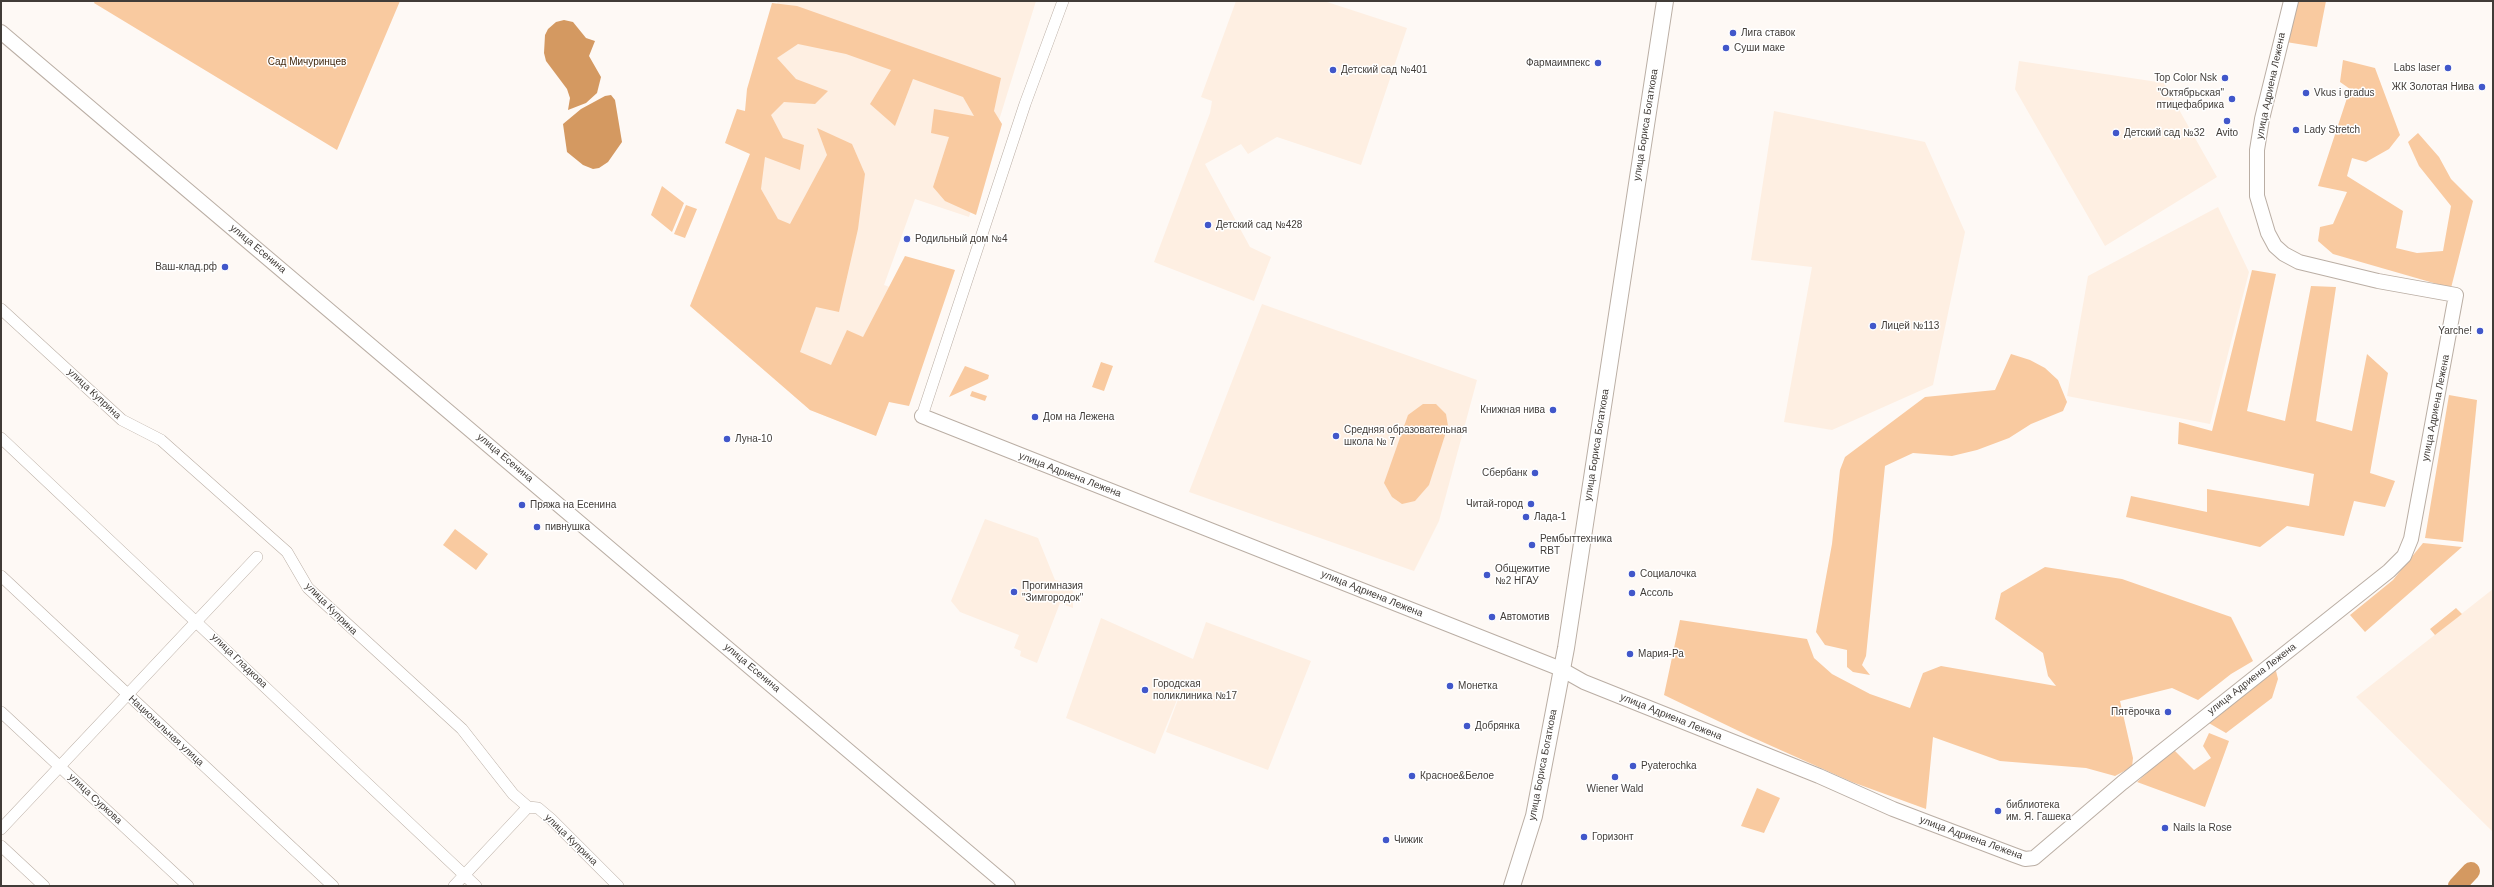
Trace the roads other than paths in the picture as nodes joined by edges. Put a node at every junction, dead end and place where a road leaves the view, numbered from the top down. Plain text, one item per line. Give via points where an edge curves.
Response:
1 (1063, 1) edge
2 (1665, 1) edge
3 (2291, 1) edge
4 (1, 32) edge
5 (1, 308) edge
6 (922, 416) joint
7 (1, 438) edge
8 (257, 557) dead end
9 (1, 576) edge
10 (196, 621) junction
11 (1562, 669) junction
12 (126, 694) junction
13 (1, 712) edge
14 (59, 766) junction
15 (528, 808) junction
16 (1, 829) edge
17 (1, 846) edge
18 (464, 875) junction
19 (44, 886) edge
20 (188, 886) edge
21 (332, 886) edge
22 (454, 886) edge
23 (476, 886) edge
24 (618, 886) edge
25 (1008, 886) edge
26 (1512, 886) edge

1 - 6 street via 1025,104
2 - 11 main road, улица Бориса Богаткова
3 - 11 street, улица Адриена Лежена via 2269,88 2257,150 2257,196 2268,233 2280,250 2299,262 2378,281 2456,295 2411,539 2404,556 2389,571 2122,783 2034,858 2025,859 1899,811 1584,682
4 - 25 street, улица Есенина
5 - 15 street, улица Куприна via 122,420 161,440 287,552 308,588 462,729 513,794
6 - 11 street, улица Адриена Лежена
7 - 10 street, улица Гладкова
8 - 10 street
9 - 12 street, Национальная улица
10 - 12 street
10 - 18 street, улица Гладкова
11 - 26 main road, улица Бориса Богаткова via 1536,809
12 - 14 street
12 - 21 street, Национальная улица
13 - 14 street, улица Суркова
14 - 16 street
14 - 20 street, улица Суркова
15 - 18 street
15 - 24 street, улица Куприна via 538,808 551,819
17 - 19 street
18 - 22 street
18 - 23 street, улица Гладкова

